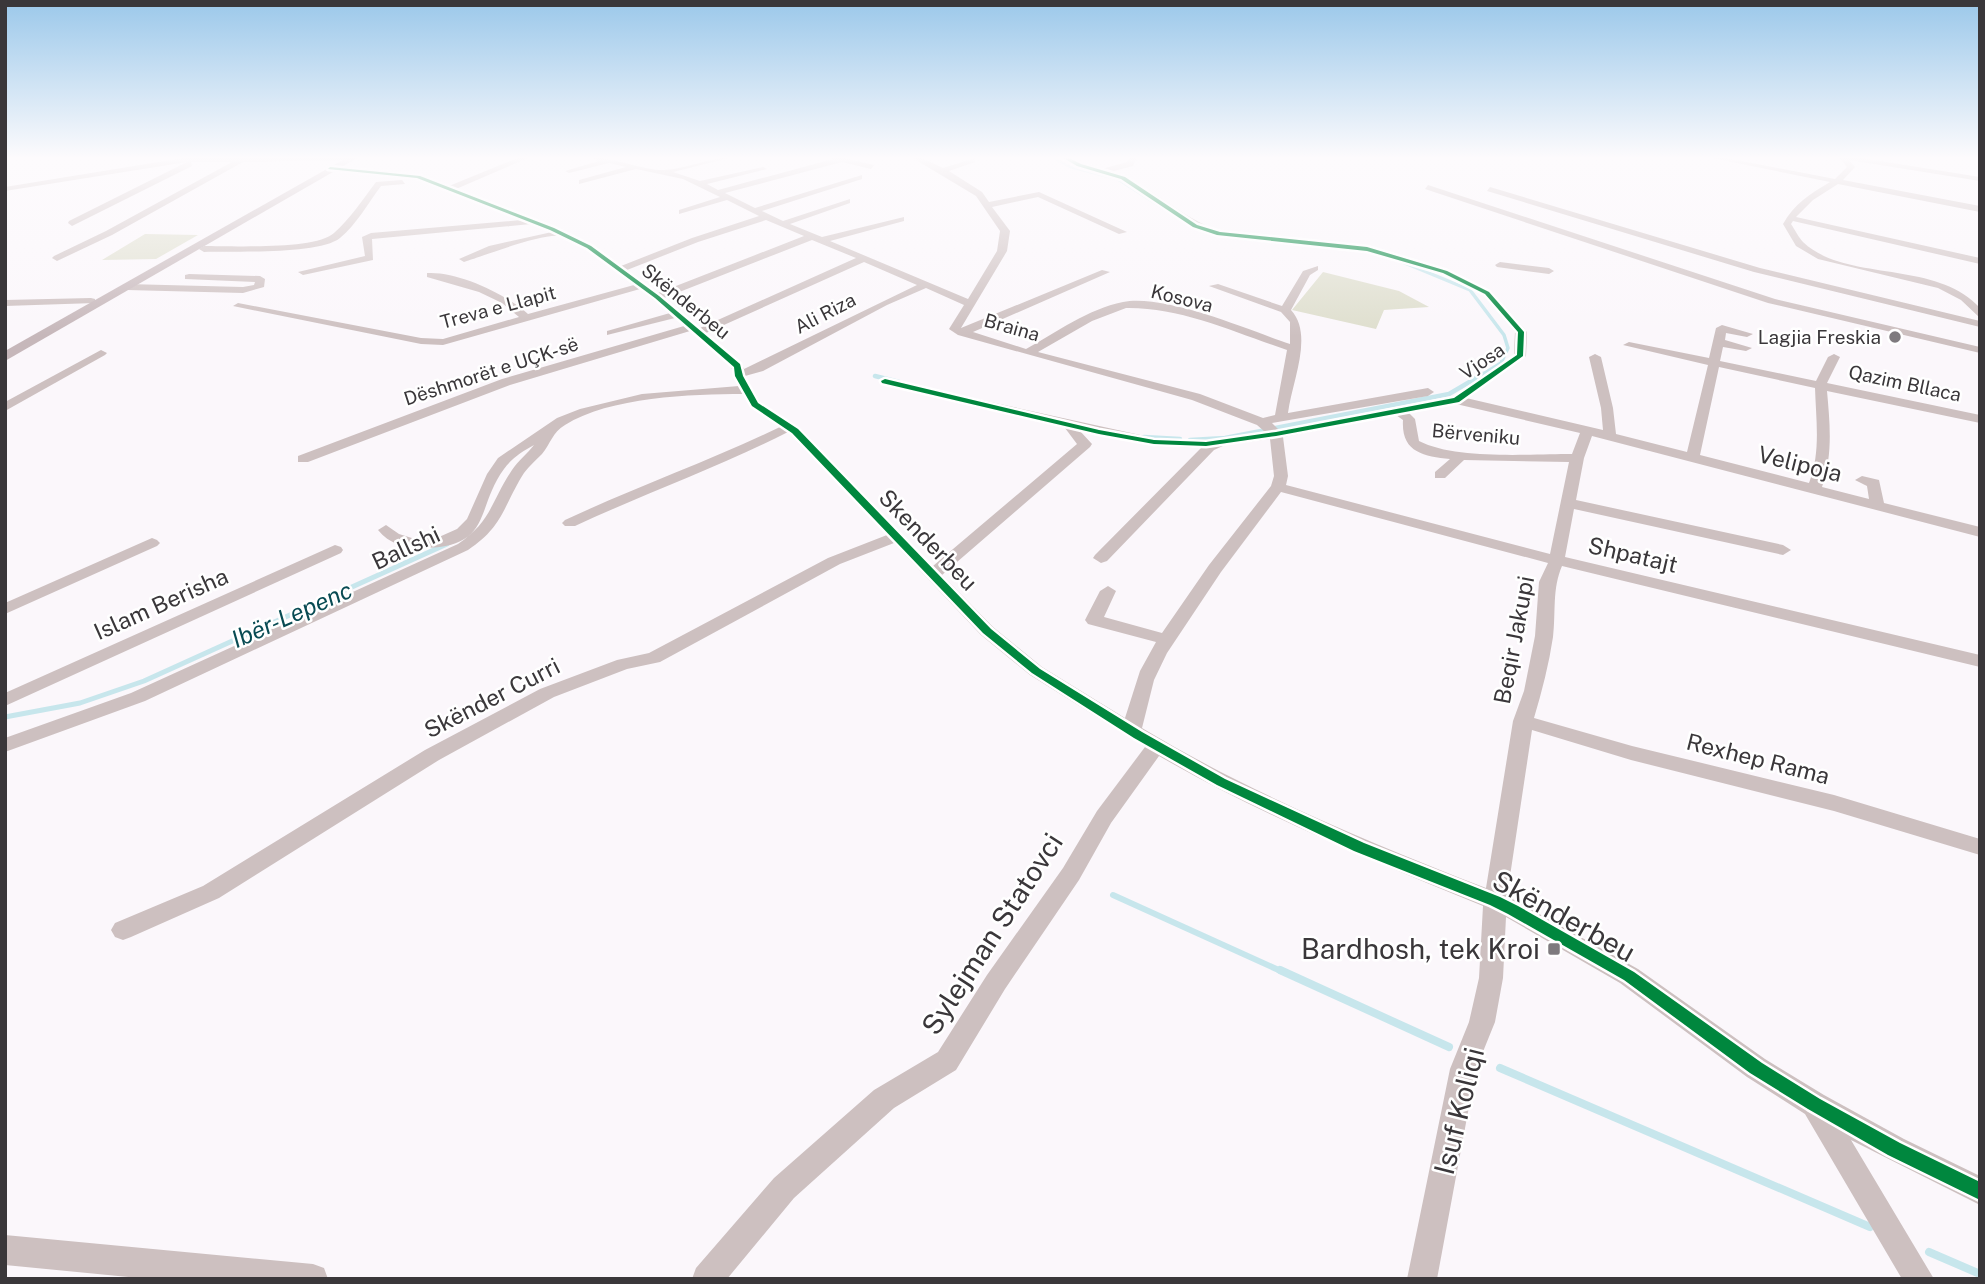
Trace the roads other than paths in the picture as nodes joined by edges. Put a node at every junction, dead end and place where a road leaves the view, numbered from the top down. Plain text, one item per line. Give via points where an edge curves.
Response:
1 (81, 217) edge
2 (138, 217) edge
3 (243, 217) edge
4 (247, 217) edge
5 (352, 217) edge
6 (522, 217) edge
7 (755, 217) edge
8 (769, 217) edge
9 (802, 217) edge
10 (996, 217) edge
11 (1089, 217) edge
12 (1181, 217) edge
13 (1518, 217) edge
14 (1581, 217) edge
15 (1790, 218) joint
16 (901, 219) dead end
17 (72, 222) dead end
18 (536, 222) junction
19 (782, 224) junction
20 (1611, 226) junction
21 (1595, 230) dead end
22 (1122, 232) dead end
23 (561, 233) junction
24 (818, 238) junction
25 (204, 249) dead end
26 (57, 258) dead end
27 (464, 258) dead end
28 (863, 258) junction
29 (1980, 261) edge
30 (1500, 265) dead end
31 (1315, 268) dead end
32 (619, 270) junction
33 (1549, 271) dead end
34 (303, 272) dead end
35 (1105, 272) dead end
36 (431, 275) dead end
37 (189, 277) dead end
38 (927, 284) junction
39 (127, 286) junction
40 (640, 286) junction
41 (1214, 286) dead end
42 (1948, 288) junction
43 (1972, 290) dead end
44 (657, 297) junction
45 (90, 301) junction
46 (5, 303) edge
47 (972, 304) junction
48 (239, 306) dead end
49 (1285, 310) junction
50 (679, 314) junction
51 (1980, 315) edge
52 (526, 318) junction
53 (1980, 324) edge
54 (696, 329) junction
55 (611, 333) dead end
56 (962, 333) junction
57 (1720, 333) junction
58 (1747, 334) dead end
59 (1629, 345) dead end
60 (1292, 348) junction
61 (1746, 348) dead end
62 (5, 349) edge
63 (1980, 350) edge
64 (1029, 352) junction
65 (101, 353) dead end
66 (5, 357) edge
67 (1834, 357) dead end
68 (1595, 358) dead end
69 (1712, 362) junction
70 (885, 381) dead end
71 (743, 382) junction
72 (1821, 384) junction
73 (1428, 392) dead end
74 (1456, 400) junction
75 (5, 407) edge
76 (1398, 411) junction
77 (1281, 417) junction
78 (1980, 419) edge
79 (1071, 426) junction
80 (1268, 427) junction
81 (792, 429) junction
82 (1587, 432) junction
83 (547, 433) junction
84 (1609, 438) junction
85 (1239, 441) junction
86 (1220, 443) junction
87 (1462, 455) junction
88 (1577, 458) junction
89 (303, 459) dead end
90 (1280, 459) junction
91 (1692, 459) junction
92 (1440, 475) dead end
93 (1861, 480) dead end
94 (1278, 487) junction
95 (1814, 488) junction
96 (1569, 503) junction
97 (1877, 505) junction
98 (570, 523) dead end
99 (386, 530) dead end
100 (1980, 532) edge
101 (896, 537) junction
102 (152, 543) dead end
103 (335, 550) dead end
104 (1783, 550) dead end
105 (1101, 558) dead end
106 (1558, 560) junction
107 (932, 575) junction
108 (1108, 591) dead end
109 (5, 609) edge
110 (1168, 640) junction
111 (1980, 661) edge
112 (1036, 671) joint
113 (5, 700) edge
114 (1523, 721) junction
115 (1132, 729) junction
116 (5, 746) edge
117 (1157, 746) junction
118 (1980, 847) edge
119 (1495, 901) junction
120 (123, 930) dead end
121 (1814, 1104) junction
122 (1980, 1191) edge
123 (5, 1250) edge
124 (313, 1279) edge
125 (707, 1279) edge
126 (1422, 1279) edge
127 (1919, 1279) edge

1 - 17 street
2 - 26 street
3 - 45 main road
4 - 39 main road
5 - 25 street via 328,241
6 - 18 street, Skënderbeu
7 - 32 street
8 - 19 street
9 - 19 street
10 - 47 street, Braina via 1005,231 1002,251
11 - 22 street
12 - 74 street, Vjosa via 1219,234 1367,249 1445,272 1487,293 1521,332 1520,356
13 - 63 street via 1772,301
14 - 20 street
15 - 29 street
15 - 42 street via 1787,224 1793,236 1819,255
16 - 24 street
18 - 23 street, Skënderbeu
18 - 34 street via 377,234 367,237 370,258
19 - 24 street
20 - 21 street
20 - 53 street via 1757,270
23 - 27 street
23 - 32 street, Skënderbeu
24 - 28 street
24 - 44 street
28 - 38 street
28 - 54 street, Dëshmorët e UÇK-së
30 - 33 street
31 - 49 street via 1307,273
32 - 40 street, Skënderbeu
35 - 56 street
36 - 52 street via 494,293
37 - 39 street via 260,279 259,287 243,290
38 - 47 street
38 - 71 street, Ali Riza via 759,368
39 - 66 main road
40 - 44 street, Skënderbeu
40 - 52 street, Treva e Llapit
41 - 49 street
42 - 43 street
42 - 51 street via 1968,298
44 - 50 street, Skënderbeu
45 - 46 street
45 - 62 main road
47 - 56 street, Braina via 955,326
48 - 52 street, Treva e Llapit via 443,342
49 - 60 street via 1297,330
50 - 54 street, Skënderbeu
50 - 55 street
54 - 71 street, Skënderbeu via 737,366
54 - 89 street, Dëshmorët e UÇK-së via 494,386
56 - 64 street, Braina
57 - 58 street
57 - 61 street
57 - 69 street
59 - 69 street, Qazim Bllaca
60 - 64 street, Kosova via 1161,307 1136,304 1091,319
60 - 77 street
64 - 80 street, Braina via 1196,397
65 - 75 street
67 - 72 street, Qazim Bllaca
68 - 84 street via 1609,414
69 - 72 street, Qazim Bllaca
69 - 91 street
70 - 79 street
71 - 81 street, Skënderbeu via 755,404
71 - 83 street, Ballshi via 586,412
72 - 78 street, Qazim Bllaca
72 - 95 street via 1824,444
73 - 77 street
74 - 76 street, Vjosa
74 - 82 street, Velipoja
76 - 80 street, Vjosa
76 - 87 street, Bërveniku via 1409,419 1409,437 1416,447
77 - 80 street
79 - 86 street via 1154,442
79 - 107 street via 1085,444
80 - 85 street
80 - 90 street
81 - 98 street
81 - 101 street, Skenderbeu
82 - 84 street, Velipoja
82 - 88 street, Beqir Jakupi
83 - 99 street via 515,450 498,468 466,530 424,544 411,544
83 - 116 street, Ballshi via 518,472 494,523 463,547 138,698
84 - 91 street, Velipoja
85 - 86 street
85 - 90 street via 1265,445
86 - 105 street via 1209,447
87 - 88 street, Bërveniku
87 - 92 street
88 - 96 street, Beqir Jakupi
90 - 94 street
91 - 95 street, Velipoja
93 - 97 street via 1874,483
94 - 106 street, Shpatajt
94 - 110 street
95 - 97 street, Velipoja
96 - 104 street
96 - 106 street, Beqir Jakupi
97 - 100 street, Velipoja
101 - 107 street, Skenderbeu
101 - 120 street, Skënder Curri via 834,561 654,658 624,664 547,693 432,755 211,892
102 - 109 street
103 - 113 street, Islam Berisha
106 - 111 street, Shpatajt
106 - 114 street, Beqir Jakupi via 1547,582 1544,636
107 - 112 street, Skenderbeu via 987,631
108 - 110 street via 1094,620
110 - 115 street via 1140,697
112 - 115 street, Skënderbeu
114 - 118 street, Rexhep Rama via 1834,803
114 - 119 street, Beqir Jakupi
115 - 117 street, Skënderbeu
117 - 119 street, Skënderbeu via 1359,848
117 - 125 street, Sylejman Statovci via 1104,817 1072,874 947,1061 884,1099 784,1188
119 - 121 street, Skënderbeu via 1629,976
119 - 126 street, Isuf Koliqi via 1491,978 1482,1022 1463,1069
121 - 122 street, Skënderbeu
121 - 127 street
123 - 124 street

